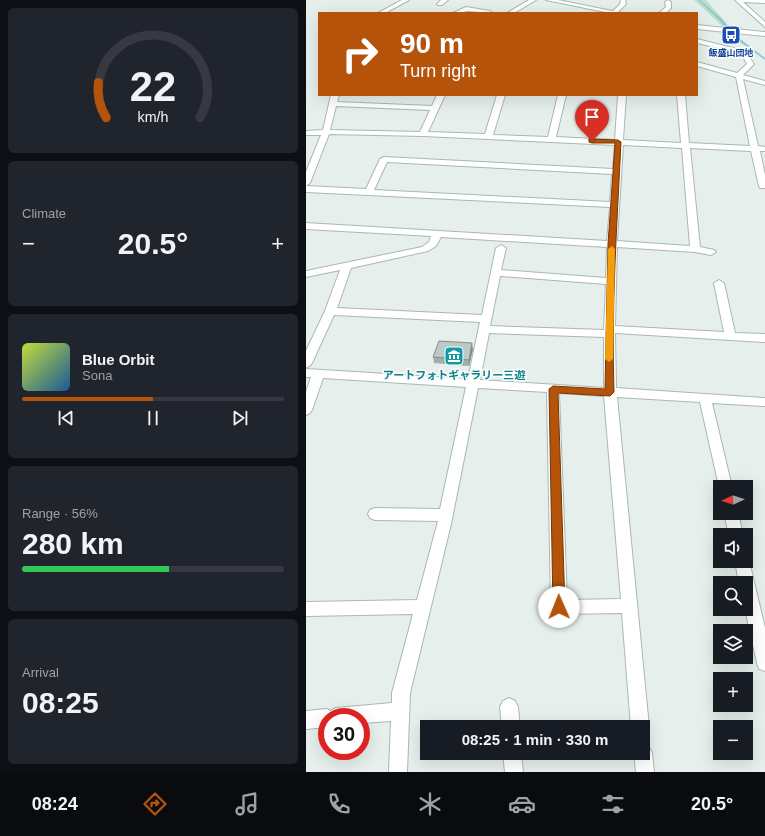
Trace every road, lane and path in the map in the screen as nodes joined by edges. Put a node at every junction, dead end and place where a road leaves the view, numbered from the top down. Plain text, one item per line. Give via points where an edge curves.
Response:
1 (406, 0) edge
2 (533, 0) edge
3 (549, 0) edge
4 (739, 0) edge
5 (623, 1) dead end
6 (765, 1) edge
7 (668, 2) dead end
8 (383, 12) edge
9 (458, 12) edge
10 (484, 12) edge
11 (512, 12) edge
12 (612, 12) edge
13 (618, 12) edge
14 (663, 12) edge
15 (755, 16) junction
16 (765, 16) edge
17 (765, 25) edge
18 (698, 27) edge
19 (765, 34) edge
20 (698, 41) edge
21 (698, 64) edge
22 (739, 75) junction
23 (765, 83) edge
24 (335, 96) edge
25 (441, 96) edge
26 (501, 96) edge
27 (562, 96) edge
28 (622, 96) edge
29 (681, 96) edge
30 (333, 104) junction
31 (435, 108) junction
32 (326, 132) junction
33 (306, 133) edge
34 (423, 134) junction
35 (488, 136) junction
36 (552, 139) junction
37 (618, 142) junction
38 (686, 146) junction
39 (754, 149) junction
40 (765, 149) edge
41 (616, 172) junction
42 (306, 183) edge
43 (764, 186) dead end
44 (306, 189) edge
45 (369, 192) junction
46 (614, 205) junction
47 (306, 226) edge
48 (436, 234) junction
49 (612, 244) junction
50 (501, 248) dead end
51 (695, 249) junction
52 (710, 252) dead end
53 (347, 265) junction
54 (495, 273) junction
55 (306, 274) edge
56 (611, 281) junction
57 (719, 283) dead end
58 (330, 311) junction
59 (486, 324) junction
60 (610, 332) junction
61 (730, 336) junction
62 (765, 338) edge
63 (306, 363) edge
64 (312, 373) edge
65 (472, 384) junction
66 (553, 389) junction
67 (610, 392) junction
68 (705, 398) junction
69 (765, 402) edge
70 (306, 410) edge
71 (723, 480) edge
72 (375, 514) dead end
73 (445, 516) junction
74 (744, 568) edge
75 (629, 606) junction
76 (423, 607) junction
77 (306, 609) edge
78 (765, 663) edge
79 (509, 707) dead end
80 (401, 712) junction
81 (370, 714) edge
82 (318, 719) edge
83 (306, 720) edge
84 (510, 720) edge
85 (639, 720) edge
86 (513, 760) edge
87 (643, 760) edge
88 (398, 772) edge
89 (514, 772) edge
90 (644, 772) edge

1 - 8 street
2 - 11 street
3 - 12 street
4 - 6 street
4 - 15 street
5 - 13 street
7 - 14 street via 669,7
9 - 10 street via 466,9
15 - 16 street
15 - 17 street
18 - 19 street
20 - 22 street via 743,52 751,64
21 - 22 street
22 - 23 street
22 - 39 street
24 - 30 street
25 - 31 street
26 - 35 street
27 - 36 street
28 - 37 street
29 - 38 street
30 - 31 street
30 - 32 street
31 - 34 street
32 - 33 street
32 - 34 street
32 - 42 street
34 - 35 street
35 - 36 street
36 - 37 street
37 - 38 street
37 - 41 street
38 - 39 street
38 - 51 street
39 - 40 street
39 - 43 street
41 - 45 street via 384,159
41 - 46 street
44 - 45 street
45 - 46 street
46 - 49 street
47 - 48 street
48 - 49 street
48 - 53 street via 433,244 425,249
49 - 51 street
49 - 56 street
50 - 54 street
51 - 52 street
53 - 55 street
53 - 58 street
54 - 56 street
54 - 59 street
56 - 60 street
57 - 61 street
58 - 59 street
58 - 63 street
59 - 60 street
59 - 65 street
60 - 61 street
60 - 67 street
61 - 62 street
64 - 65 street
64 - 70 street
65 - 66 street
65 - 73 street
66 - 67 street
66 - 75 street via 559,607
67 - 68 street
67 - 75 street
68 - 69 street
68 - 71 street
72 - 73 street
73 - 76 street
74 - 78 street
75 - 85 street
76 - 77 street
76 - 80 street via 401,693
79 - 84 street
80 - 81 street
80 - 88 street
82 - 83 street
86 - 89 street
87 - 90 street

